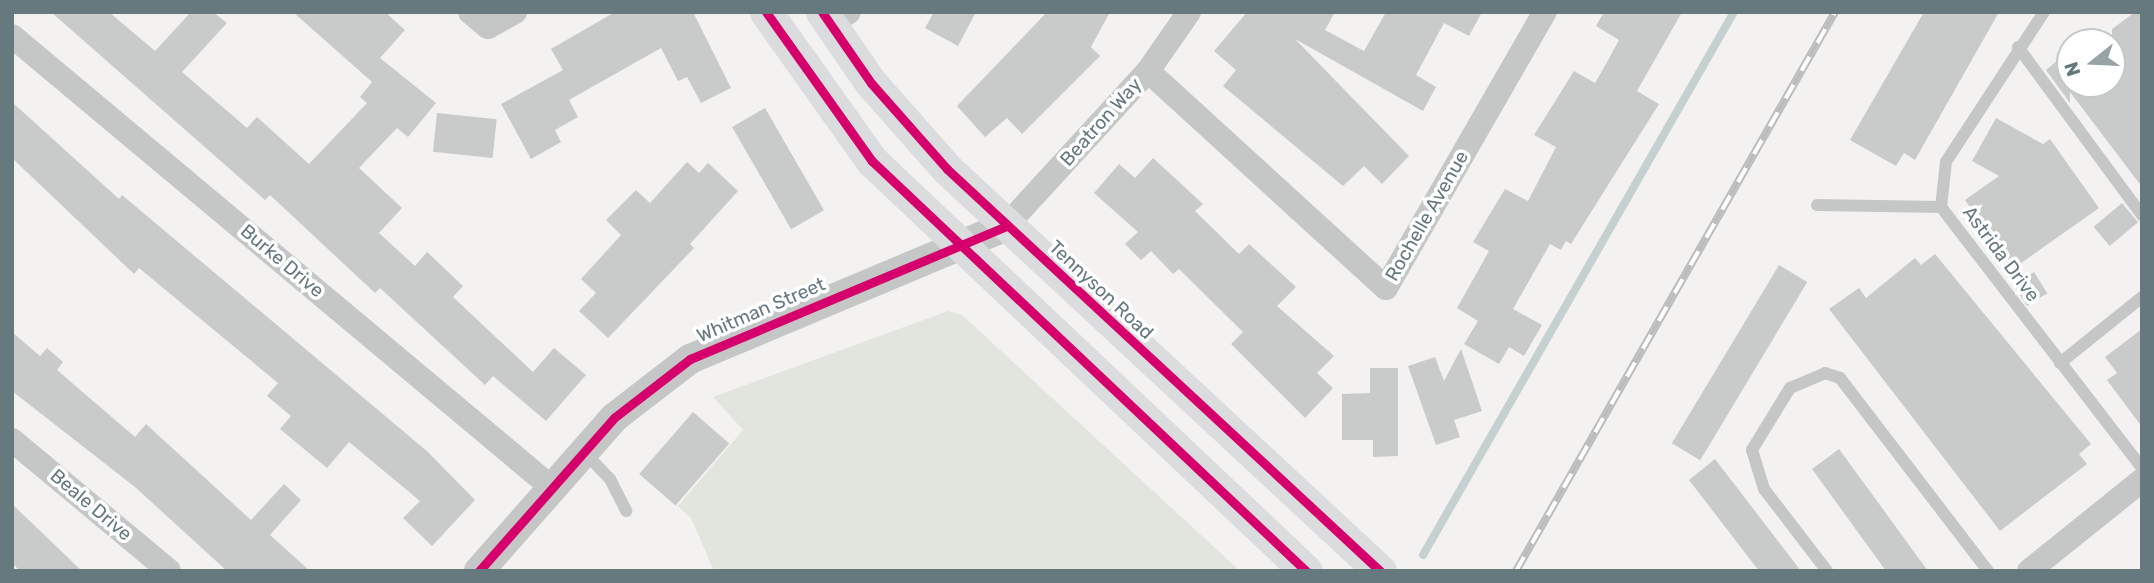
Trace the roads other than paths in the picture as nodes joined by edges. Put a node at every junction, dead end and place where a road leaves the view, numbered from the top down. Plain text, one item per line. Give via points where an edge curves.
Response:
1 (470, 12) edge
2 (515, 12) edge
3 (766, 12) edge
4 (1189, 12) edge
5 (1545, 12) edge
6 (2044, 12) edge
7 (834, 16) edge
8 (12, 36) edge
9 (2018, 47) junction
10 (1147, 71) junction
11 (1817, 205) dead end
12 (1941, 208) junction
13 (2142, 215) edge
14 (1006, 226) junction
15 (960, 249) junction
16 (2142, 297) edge
17 (2060, 363) junction
18 (12, 440) edge
19 (583, 451) junction
20 (2142, 468) edge
21 (2142, 480) edge
22 (551, 487) junction
23 (626, 510) dead end
24 (169, 571) edge
25 (479, 571) edge
26 (1306, 571) edge
27 (1380, 571) edge
28 (1827, 571) edge
29 (1988, 571) edge
30 (2029, 571) edge

1 - 2 street via 488,27
3 - 15 main road via 872,160
4 - 10 street, Beatron Way
5 - 10 street, Rochelle Avenue via 1386,288
6 - 9 lane, Astrida Drive
7 - 14 main road, Tennyson Road via 908,129
8 - 22 street, Burke Drive
9 - 12 lane, Astrida Drive via 1946,162
9 - 13 lane
10 - 14 street, Beatron Way
11 - 12 lane
12 - 17 lane, Astrida Drive
14 - 15 street, Whitman Street
14 - 27 main road, Tennyson Road
15 - 19 street, Whitman Street via 731,338 651,387
15 - 26 main road
16 - 17 lane
17 - 20 lane, Astrida Drive
18 - 24 street, Beale Drive
19 - 22 street, Whitman Street
19 - 23 lane via 610,480
21 - 30 street
22 - 25 street, Whitman Street
28 - 29 lane via 1764,489 1752,450 1790,388 1825,373 1840,378

